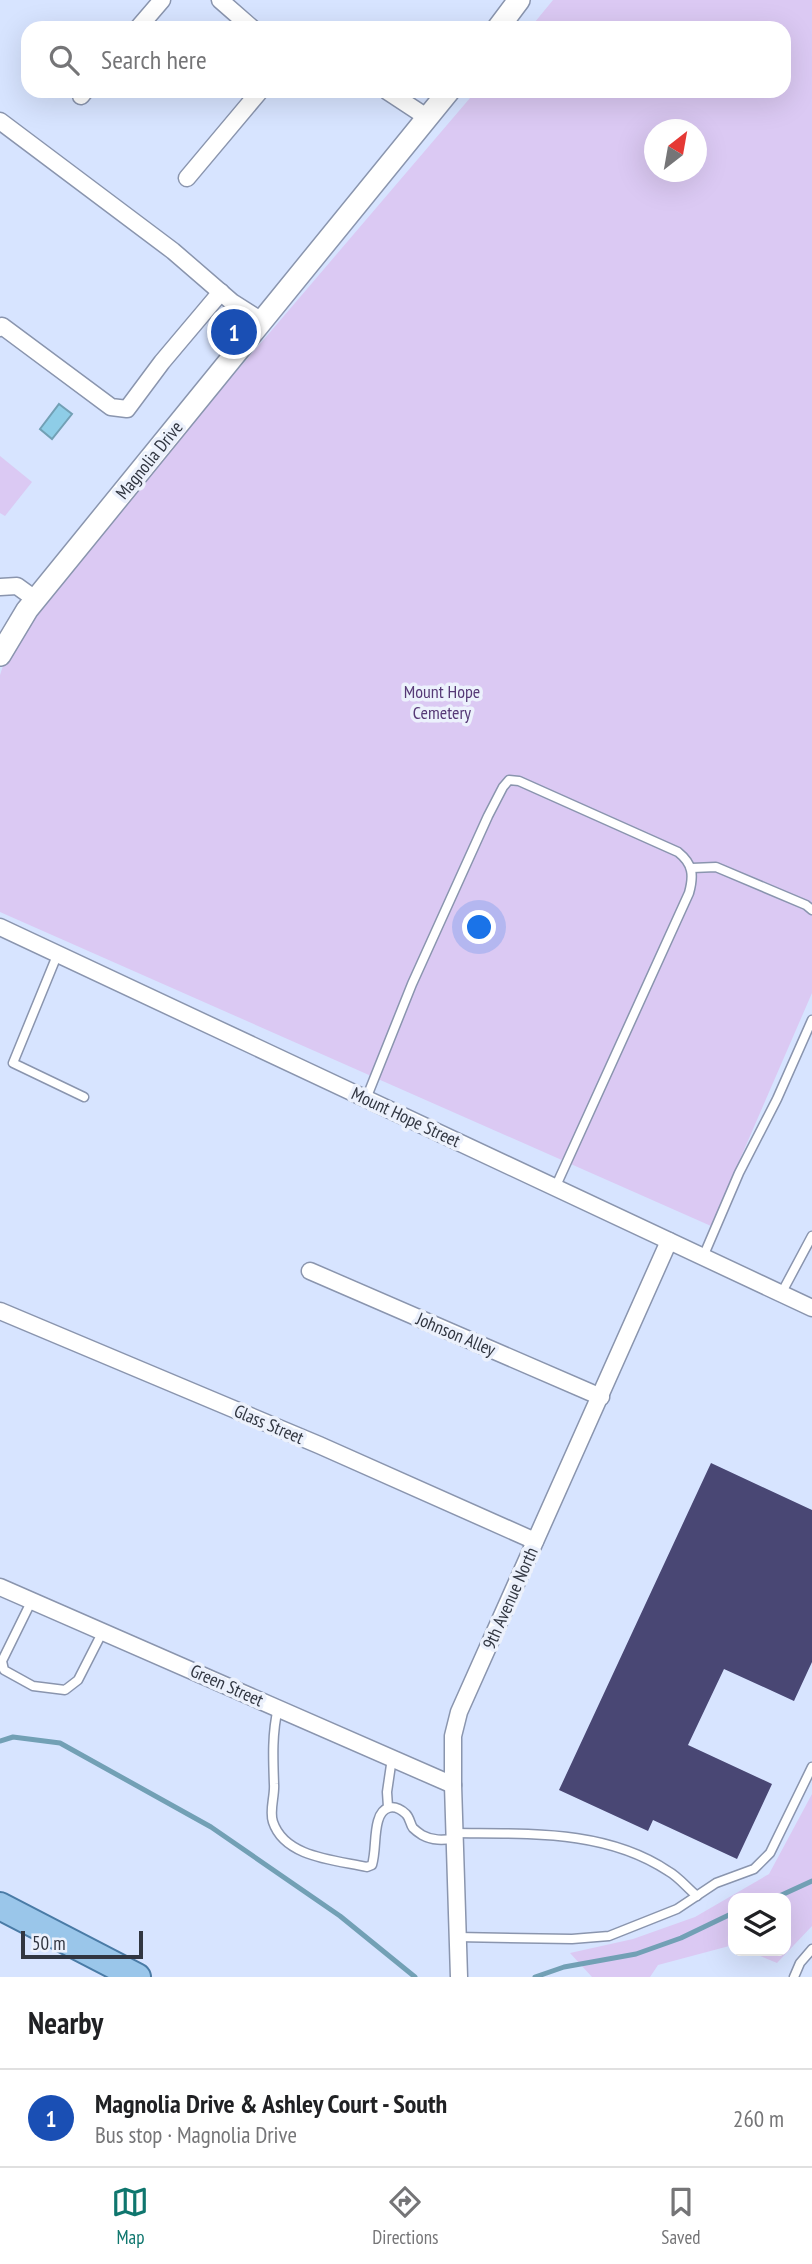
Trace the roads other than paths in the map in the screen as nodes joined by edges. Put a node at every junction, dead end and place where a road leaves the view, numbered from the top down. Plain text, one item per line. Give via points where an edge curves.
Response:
1 (162, 0) edge
2 (220, 0) edge
3 (519, 0) edge
4 (144, 21) edge
5 (245, 21) edge
6 (503, 21) edge
7 (254, 98) edge
8 (398, 98) edge
9 (444, 98) edge
10 (428, 118) junction
11 (0, 121) edge
12 (187, 178) dead end
13 (221, 292) junction
14 (262, 321) junction
15 (0, 328) edge
16 (0, 587) edge
17 (35, 599) junction
18 (0, 655) edge
19 (692, 868) junction
20 (812, 909) edge
21 (0, 927) edge
22 (58, 953) junction
23 (812, 1020) edge
24 (84, 1097) dead end
25 (366, 1098) junction
26 (555, 1188) junction
27 (812, 1236) edge
28 (669, 1241) junction
29 (703, 1258) junction
30 (310, 1272) dead end
31 (781, 1294) junction
32 (812, 1308) edge
33 (0, 1311) edge
34 (601, 1397) junction
35 (535, 1541) junction
36 (0, 1587) edge
37 (32, 1600) junction
38 (103, 1631) junction
39 (278, 1708) junction
40 (392, 1758) junction
41 (812, 1767) edge
42 (453, 1785) junction
43 (388, 1807) junction
44 (454, 1836) junction
45 (696, 1896) junction
46 (0, 1906) edge
47 (457, 1937) junction
48 (812, 1949) edge
49 (137, 1977) edge
50 (459, 1977) edge
51 (794, 1977) edge

1 - 4 street
2 - 5 street
3 - 6 street
7 - 12 street
8 - 10 street
9 - 10 street, Magnolia Drive
10 - 14 street, Magnolia Drive
11 - 13 street
13 - 14 street
13 - 15 street via 127,409 111,407
14 - 17 street, Magnolia Drive
16 - 17 street via 17,586
17 - 18 street, Magnolia Drive
19 - 20 lane via 716,867
19 - 25 lane via 678,852 519,780 509,780 488,816 412,984
19 - 26 lane via 689,893
21 - 22 street, Mount Hope Street
22 - 24 lane via 13,1063
22 - 25 street, Mount Hope Street
23 - 29 lane
25 - 26 street, Mount Hope Street
26 - 28 street, Mount Hope Street
27 - 31 lane
28 - 29 street, Mount Hope Street
28 - 34 street, 9th Avenue North
29 - 31 street, Mount Hope Street
30 - 34 street, Johnson Alley
31 - 32 street, Mount Hope Street
33 - 35 street, Glass Street
34 - 35 street, 9th Avenue North
35 - 42 street, 9th Avenue North via 459,1712 453,1736
36 - 37 street, Green Street
37 - 38 street, Green Street
37 - 38 lane via 2,1661 4,1670 33,1686 65,1690 78,1680
38 - 39 street, Green Street
39 - 40 street, Green Street
39 - 43 lane via 271,1814 284,1839 316,1856 367,1867 376,1850 377,1823
40 - 42 street, Green Street
40 - 43 lane
41 - 45 lane via 769,1853 754,1869
42 - 44 street, 9th Avenue North
43 - 44 lane via 408,1815 413,1828 425,1836 436,1840
44 - 45 lane via 588,1838 669,1871
44 - 47 street, 9th Avenue North
45 - 47 lane via 677,1909 609,1936
46 - 49 main road
47 - 50 street, 9th Avenue North
48 - 51 lane

